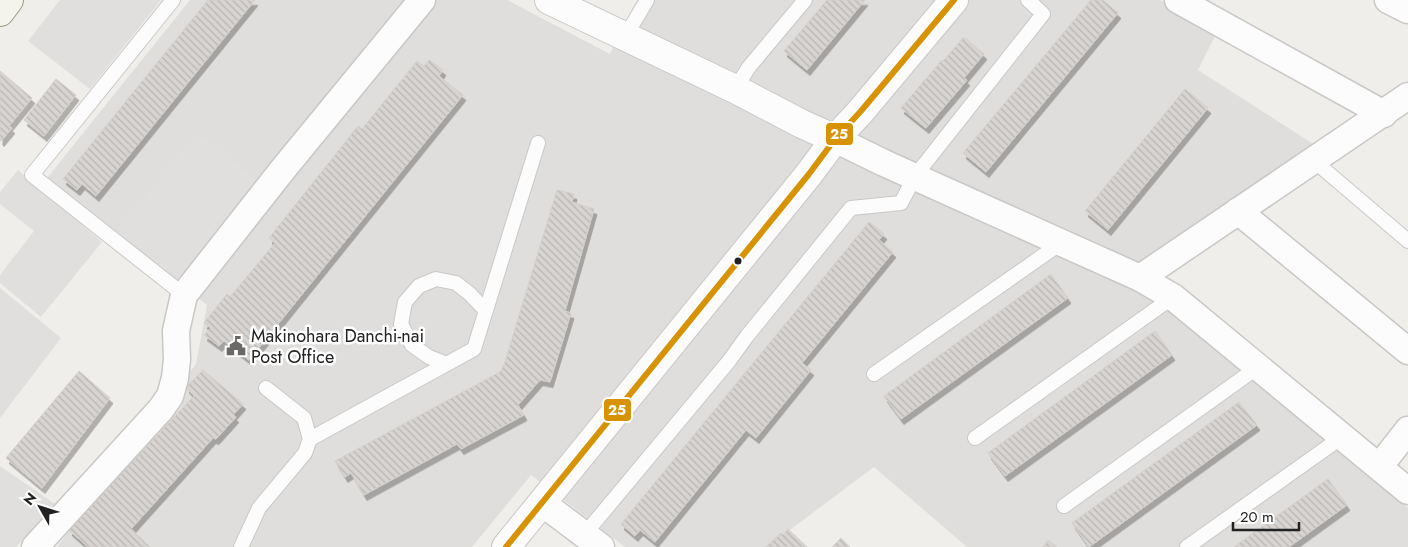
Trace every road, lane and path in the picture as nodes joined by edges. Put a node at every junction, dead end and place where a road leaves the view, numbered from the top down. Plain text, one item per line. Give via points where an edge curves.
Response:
1 (9, 0) edge
2 (173, 0) edge
3 (422, 0) edge
4 (550, 0) edge
5 (647, 0) edge
6 (805, 0) edge
7 (954, 0) edge
8 (1028, 0) edge
9 (1178, 0) edge
10 (1388, 0) edge
11 (1408, 10) edge
12 (0, 12) edge
13 (625, 37) junction
14 (736, 89) junction
15 (1400, 106) edge
16 (835, 139) junction
17 (538, 143) dead end
18 (1313, 160) junction
19 (915, 176) junction
20 (1238, 211) junction
21 (1408, 241) edge
22 (1061, 243) junction
23 (1140, 278) junction
24 (184, 295) junction
25 (1173, 297) junction
26 (486, 311) junction
27 (1408, 351) edge
28 (446, 364) junction
29 (1258, 367) junction
30 (874, 374) dead end
31 (266, 388) dead end
32 (1408, 430) edge
33 (1342, 437) junction
34 (975, 438) dead end
35 (310, 439) junction
36 (1379, 467) junction
37 (1408, 492) edge
38 (542, 503) junction
39 (1064, 506) dead end
40 (592, 541) edge
41 (35, 547) edge
42 (241, 547) edge
43 (506, 547) edge
44 (1187, 547) edge

1 - 12 main road
2 - 24 lane via 32,175
3 - 24 street
4 - 13 street
5 - 13 lane
6 - 14 lane via 749,67
7 - 16 street
8 - 19 lane via 1043,14
9 - 15 street
10 - 11 street
13 - 14 street
14 - 16 street
15 - 18 street
16 - 19 street
16 - 38 street
17 - 26 lane
18 - 20 street
18 - 21 lane
19 - 22 street
19 - 40 lane via 902,203 851,208 747,336
20 - 23 street
20 - 27 street
22 - 23 street
22 - 30 lane
23 - 25 street
24 - 41 street via 176,331 177,359 170,396
25 - 29 street
25 - 34 lane
26 - 28 lane via 474,349
26 - 28 lane via 456,283 436,279 418,286 405,302 401,324 412,345
28 - 35 lane
29 - 33 street
29 - 39 lane
31 - 35 lane via 304,418
32 - 36 street
33 - 36 street
33 - 44 lane
35 - 42 lane via 305,453 259,508
36 - 37 street
38 - 40 street
38 - 43 street

